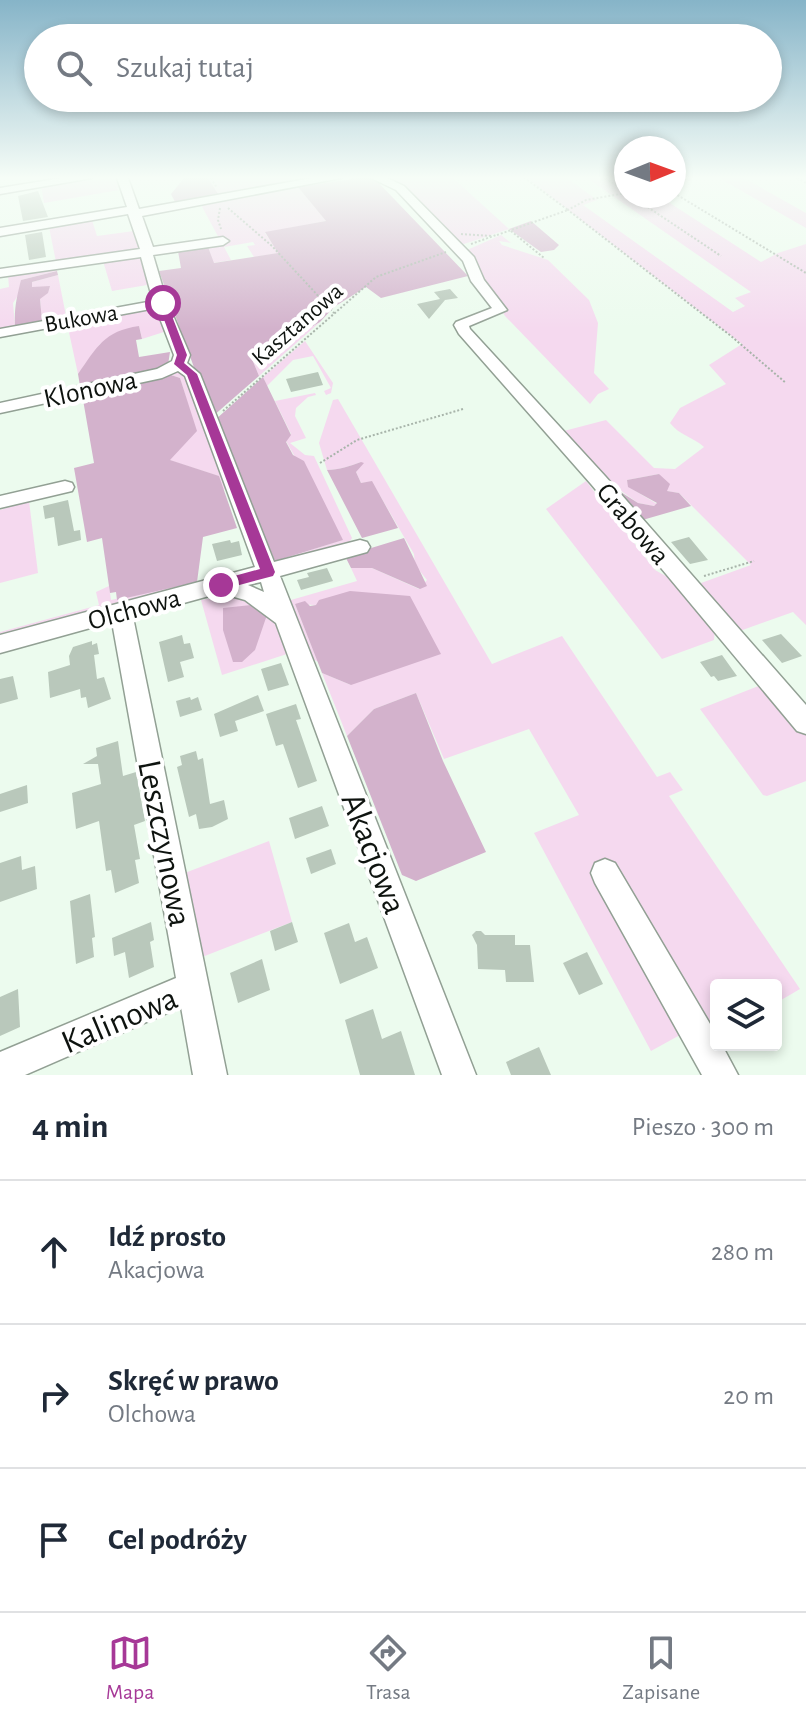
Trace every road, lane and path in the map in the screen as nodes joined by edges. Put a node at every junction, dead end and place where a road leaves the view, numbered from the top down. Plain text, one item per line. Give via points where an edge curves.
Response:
1 (25, 228) edge
2 (140, 228) edge
3 (253, 228) edge
4 (435, 228) edge
5 (441, 228) edge
6 (518, 228) edge
7 (592, 228) edge
8 (679, 228) edge
9 (732, 228) edge
10 (510, 231) junction
11 (0, 232) edge
12 (496, 235) junction
13 (223, 241) dead end
14 (457, 248) junction
15 (144, 253) junction
16 (721, 256) dead end
17 (544, 258) dead end
18 (0, 273) edge
19 (806, 273) edge
20 (163, 303) junction
21 (334, 314) junction
22 (0, 333) edge
23 (179, 364) junction
24 (786, 383) dead end
25 (0, 408) edge
26 (463, 409) dead end
27 (211, 422) junction
28 (320, 463) dead end
29 (65, 487) dead end
30 (0, 502) edge
31 (360, 547) dead end
32 (754, 561) dead end
33 (268, 572) junction
34 (684, 582) junction
35 (221, 585) junction
36 (121, 611) junction
37 (291, 631) junction
38 (0, 644) edge
39 (806, 723) edge
40 (605, 873) dead end
41 (193, 986) junction
42 (0, 1069) edge
43 (210, 1075) edge
44 (459, 1075) edge
45 (721, 1075) edge

1 - 11 street
2 - 15 street, Akacjowa
3 - 21 path
4 - 14 street
5 - 12 path
6 - 10 path, Kasztanowa
7 - 24 path
8 - 16 path
9 - 19 path
10 - 12 path, Kasztanowa
10 - 17 path
12 - 14 path, Kasztanowa
13 - 15 street
14 - 21 path, Kasztanowa via 376,277
14 - 34 street, Grabowa via 500,310 461,325
15 - 18 street
15 - 20 street, Akacjowa
20 - 22 street, Bukowa
20 - 23 street, Akacjowa via 182,355
21 - 27 path, Kasztanowa
23 - 25 street, Klonowa via 162,373
23 - 27 street, Akacjowa via 192,374
26 - 28 path via 357,440
27 - 33 street, Akacjowa
29 - 30 street
31 - 33 street, Olchowa
32 - 34 path
33 - 35 street, Olchowa
33 - 37 street, Akacjowa
34 - 39 street, Grabowa
35 - 36 street, Olchowa
35 - 37 street, Akacjowa via 266,603
36 - 38 street, Olchowa
36 - 41 street, Leszczynowa
37 - 44 street, Akacjowa
40 - 45 street
41 - 42 street, Kalinowa
41 - 43 street, Leszczynowa

